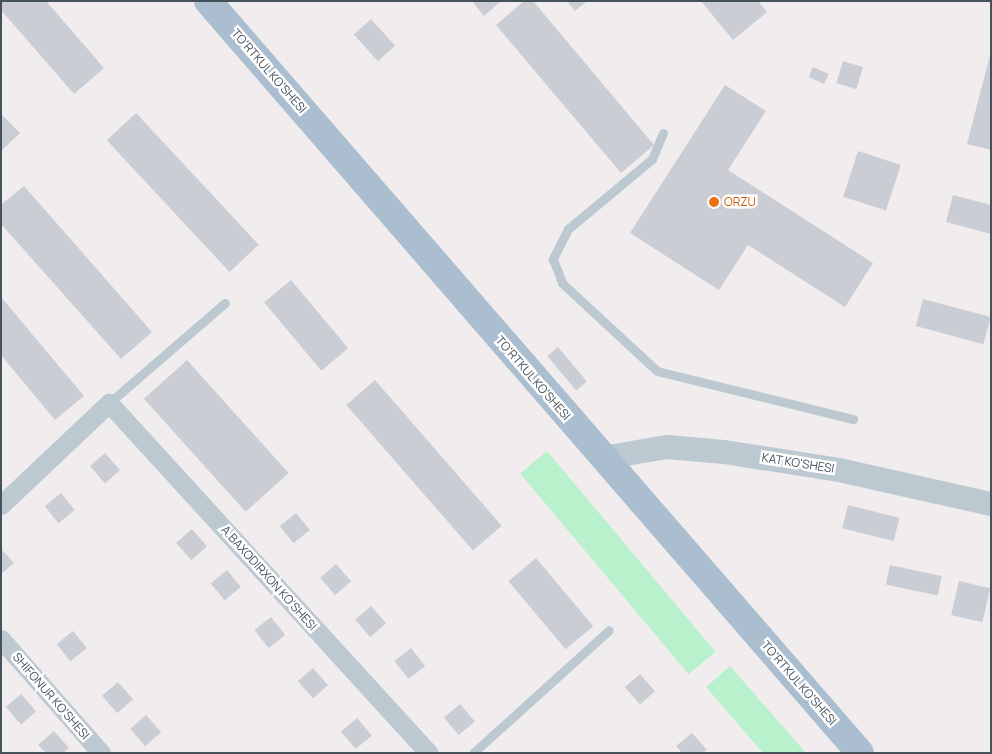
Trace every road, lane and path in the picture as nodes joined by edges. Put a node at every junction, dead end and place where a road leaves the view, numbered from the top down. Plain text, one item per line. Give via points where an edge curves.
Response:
1 (208, 1) edge
2 (663, 133) dead end
3 (225, 303) dead end
4 (109, 403) junction
5 (853, 419) dead end
6 (603, 458) junction
7 (991, 504) edge
8 (1, 505) edge
9 (609, 630) dead end
10 (1, 639) edge
11 (101, 753) edge
12 (429, 753) edge
13 (473, 753) edge
14 (860, 753) edge

1 - 6 main road, TO'RTKUL KO'SHESI
2 - 5 lane via 652,159 568,229 553,259 562,283 657,371
3 - 4 lane
4 - 8 street
4 - 12 street, A.BAXODIRXON KO'SHESI
6 - 7 street, KAT KO'SHESI via 667,447 724,452 839,470
6 - 14 main road, TO'RTKUL KO'SHESI
9 - 13 lane
10 - 11 street, SHIFONUR KO'SHESI

